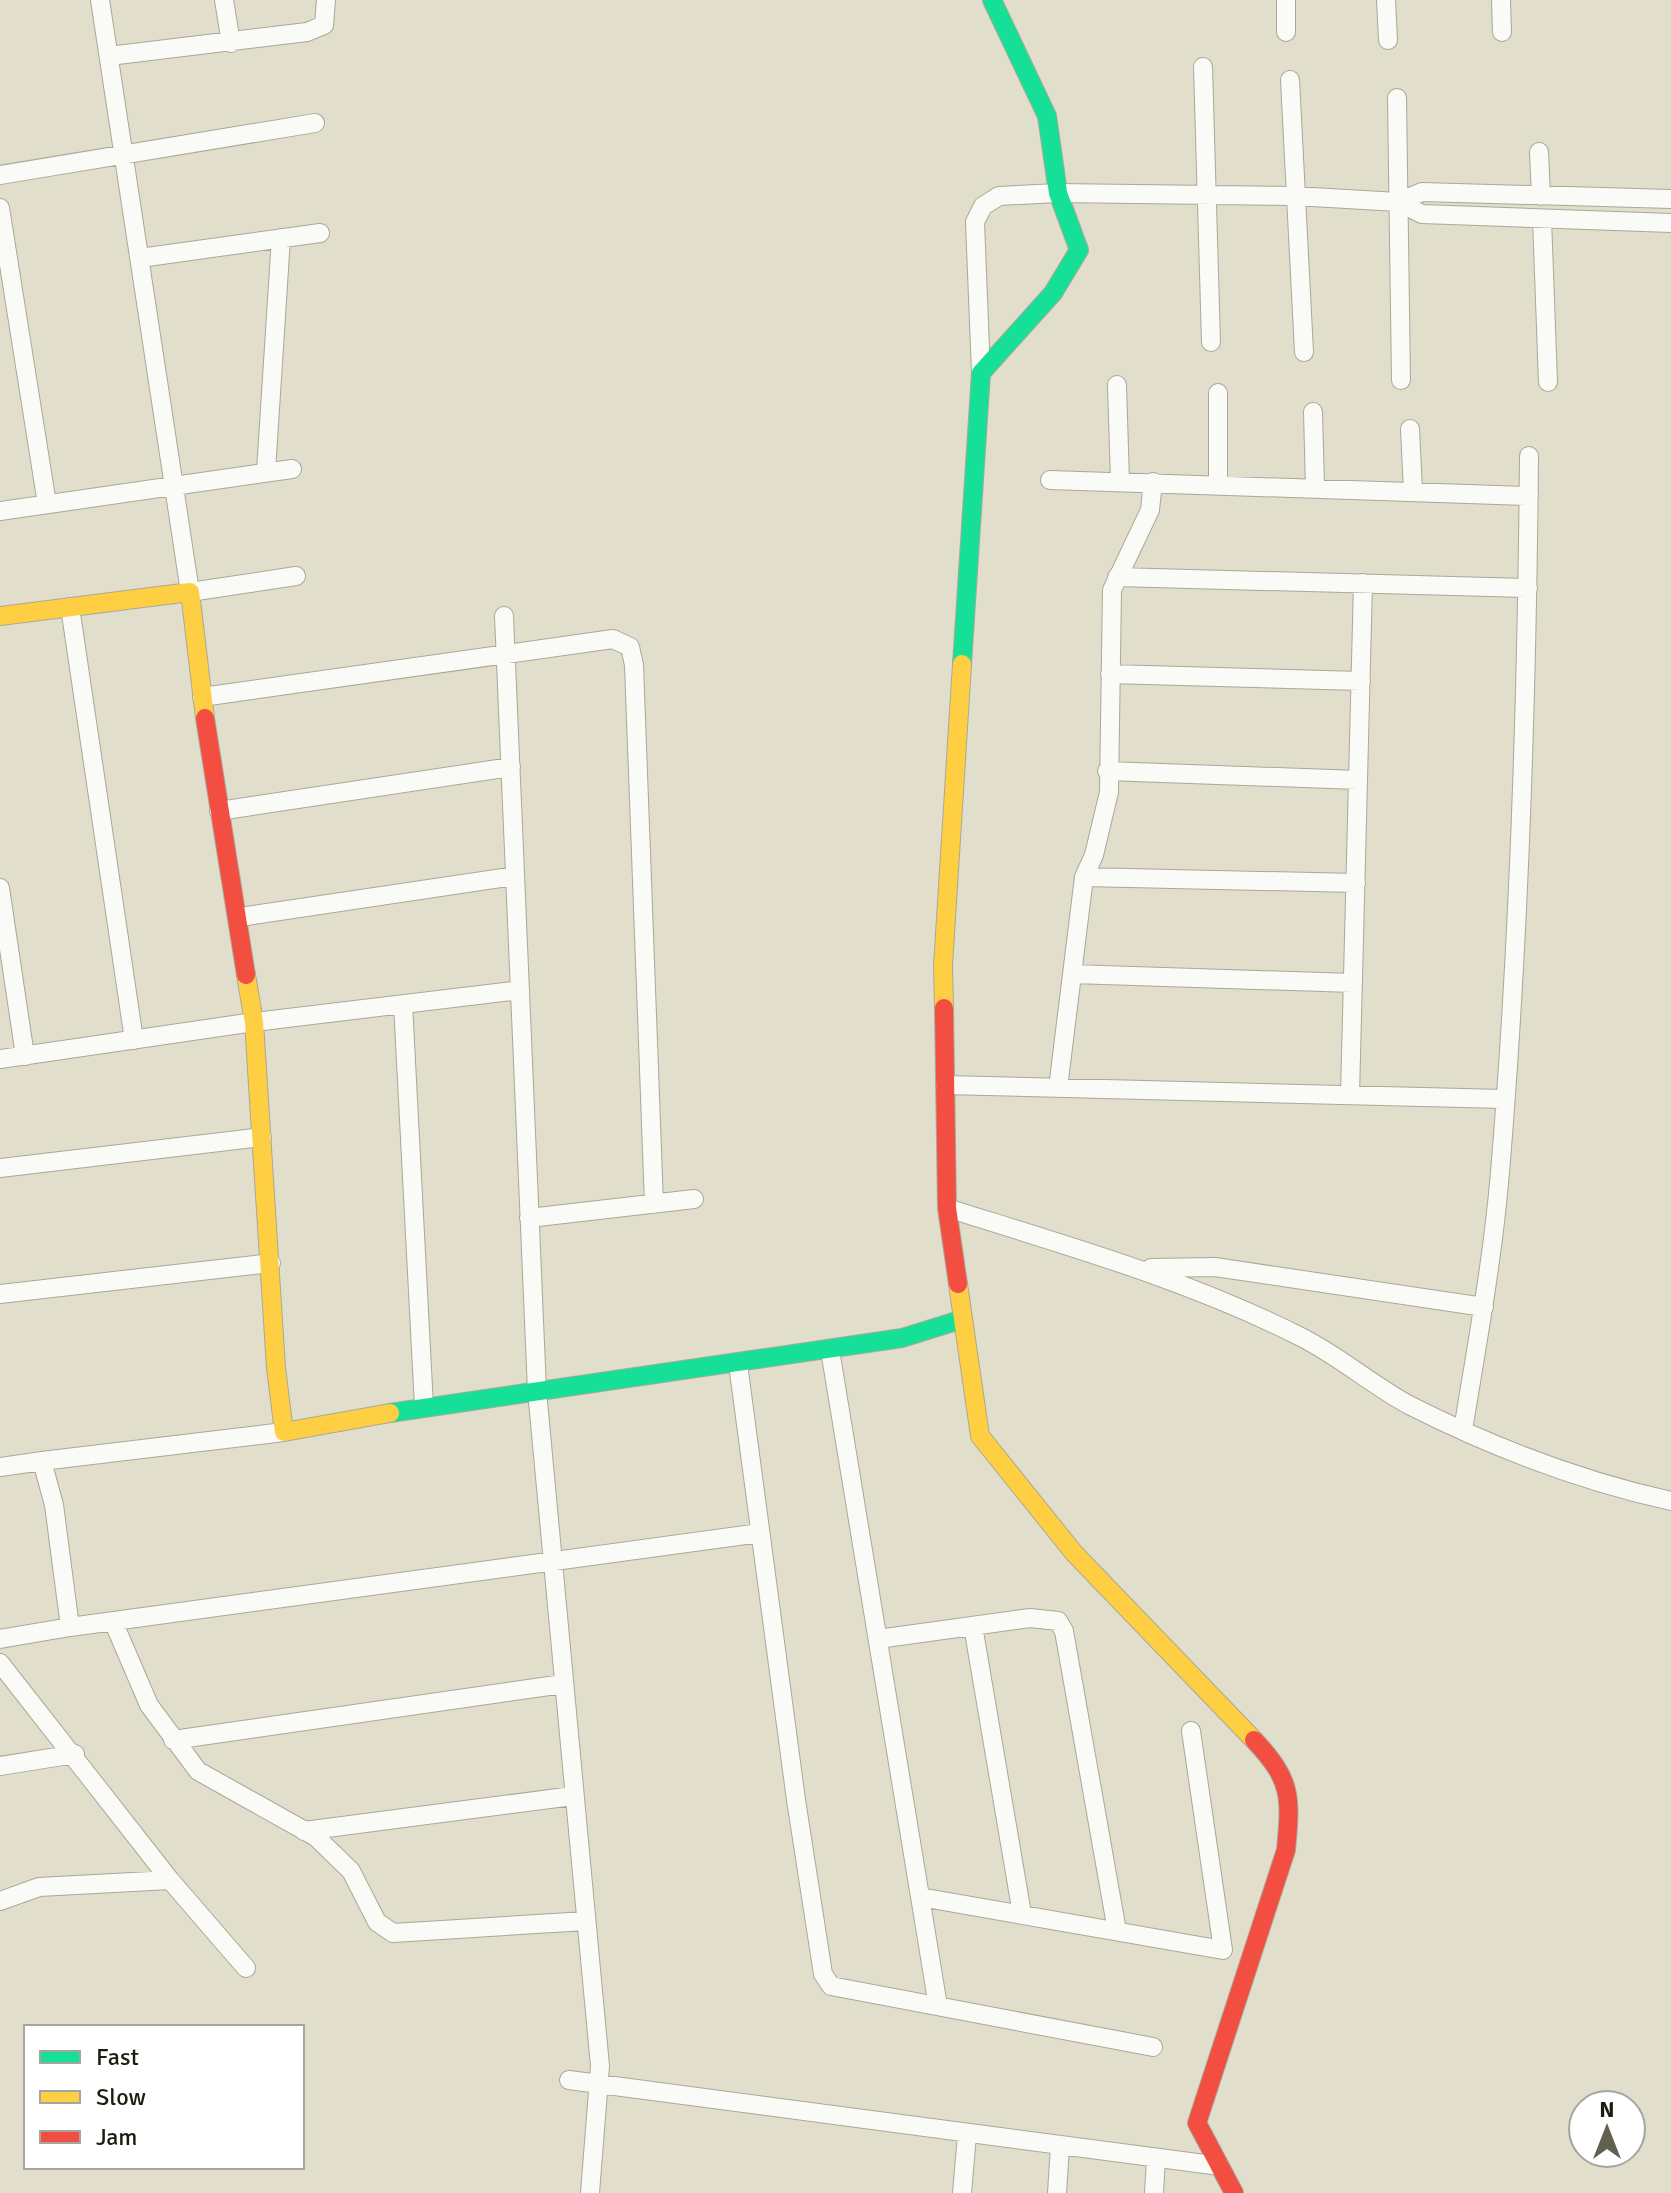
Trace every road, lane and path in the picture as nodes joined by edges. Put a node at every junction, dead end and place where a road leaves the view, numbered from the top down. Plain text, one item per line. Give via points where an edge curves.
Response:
1 (100, 0) edge
2 (224, 0) edge
3 (326, 0) edge
4 (992, 0) edge
5 (1286, 0) edge
6 (1386, 0) edge
7 (1501, 0) edge
8 (1286, 32) dead end
9 (1502, 32) dead end
10 (1388, 40) dead end
11 (231, 43) junction
12 (109, 56) junction
13 (1203, 67) dead end
14 (1290, 80) dead end
15 (1397, 98) dead end
16 (315, 123) dead end
17 (1539, 152) dead end
18 (125, 154) junction
19 (0, 175) edge
20 (1058, 193) junction
21 (1204, 195) junction
22 (1295, 196) junction
23 (1541, 196) junction
24 (1671, 199) edge
25 (1398, 202) junction
26 (0, 208) edge
27 (1542, 219) junction
28 (1671, 223) edge
29 (320, 233) dead end
30 (281, 238) junction
31 (140, 258) junction
32 (6, 279) edge
33 (1211, 342) dead end
34 (1304, 352) dead end
35 (981, 373) junction
36 (1401, 380) dead end
37 (1548, 382) dead end
38 (1117, 385) dead end
39 (1218, 393) dead end
40 (1313, 412) dead end
41 (1410, 429) dead end
42 (1529, 456) dead end
43 (292, 469) dead end
44 (266, 471) junction
45 (1050, 480) dead end
46 (1120, 481) junction
47 (1153, 482) junction
48 (173, 484) junction
49 (1218, 484) junction
50 (1315, 488) junction
51 (1413, 492) junction
52 (1529, 496) junction
53 (47, 504) junction
54 (0, 511) edge
55 (296, 576) dead end
56 (1117, 577) junction
57 (1363, 583) junction
58 (1528, 588) junction
59 (190, 592) junction
60 (70, 607) junction
61 (0, 616) edge
62 (504, 616) dead end
63 (506, 654) junction
64 (1110, 674) junction
65 (1361, 681) junction
66 (202, 697) junction
67 (511, 767) junction
68 (1107, 771) junction
69 (1358, 780) junction
70 (219, 811) junction
71 (515, 876) junction
72 (1084, 877) junction
73 (1356, 883) junction
74 (0, 888) edge
75 (240, 917) junction
76 (1072, 974) junction
77 (1353, 983) junction
78 (520, 990) junction
79 (403, 1004) junction
80 (254, 1022) junction
81 (134, 1040) junction
82 (25, 1056) junction
83 (0, 1059) edge
84 (945, 1085) junction
85 (1058, 1088) junction
86 (1350, 1095) junction
87 (1504, 1099) junction
88 (262, 1137) junction
89 (0, 1168) edge
90 (694, 1199) dead end
91 (654, 1204) junction
92 (947, 1208) junction
93 (529, 1218) junction
94 (271, 1263) junction
95 (1140, 1268) junction
96 (0, 1294) edge
97 (1484, 1307) junction
98 (963, 1319) junction
99 (830, 1350) junction
100 (738, 1364) junction
101 (537, 1391) junction
102 (424, 1407) junction
103 (1463, 1430) junction
104 (284, 1432) junction
105 (42, 1461) junction
106 (0, 1467) edge
107 (1671, 1501) edge
108 (760, 1533) junction
109 (552, 1561) junction
110 (113, 1621) junction
111 (973, 1626) junction
112 (70, 1627) junction
113 (0, 1639) edge
114 (878, 1639) junction
115 (0, 1663) edge
116 (563, 1684) junction
117 (1191, 1731) dead end
118 (173, 1740) junction
119 (75, 1754) junction
120 (0, 1766) edge
121 (573, 1796) junction
122 (304, 1831) junction
123 (170, 1880) junction
124 (920, 1897) junction
125 (0, 1901) edge
126 (1022, 1914) junction
127 (586, 1921) junction
128 (1117, 1931) junction
129 (246, 1968) dead end
130 (938, 2006) junction
131 (1153, 2047) dead end
132 (569, 2080) dead end
133 (597, 2084) junction
134 (967, 2135) junction
135 (1060, 2146) junction
136 (1156, 2159) junction
137 (1220, 2166) junction
138 (590, 2193) edge
139 (962, 2193) edge
140 (1057, 2193) edge
141 (1154, 2193) edge
142 (1234, 2193) edge

1 - 12 street
2 - 11 street
3 - 11 street via 324,25
4 - 20 main road via 1047,116
5 - 8 street
6 - 10 street
7 - 9 street
11 - 12 street
12 - 18 street
13 - 21 street
14 - 22 street
15 - 25 street
16 - 18 street
17 - 23 street
18 - 19 street
18 - 31 street
20 - 21 street
20 - 35 main road via 1079,250 1053,293
20 - 35 street via 999,196 978,213
21 - 22 street
21 - 33 street
22 - 25 street
22 - 34 street
23 - 24 street
23 - 25 street via 1422,192
25 - 27 street via 1422,214
25 - 36 street
26 - 32 street
27 - 28 street
27 - 37 street
29 - 30 street
30 - 31 street
30 - 44 street
31 - 48 street
32 - 53 street
35 - 84 main road via 943,966
38 - 46 street
39 - 49 street
40 - 50 street
41 - 51 street
42 - 52 street
43 - 44 street
44 - 48 street
45 - 46 street
46 - 47 street
47 - 49 street
47 - 56 street via 1150,510
48 - 53 street
48 - 59 street
49 - 50 street
50 - 51 street
51 - 52 street
52 - 58 street
53 - 54 street
55 - 59 street
56 - 57 street
56 - 64 street via 1112,590
57 - 58 street
57 - 65 street
58 - 87 street via 1519,902
59 - 60 main road
59 - 66 main road
60 - 61 main road
60 - 81 street
62 - 63 street
63 - 66 street
63 - 67 street
63 - 91 street via 613,639 630,647
64 - 65 street
64 - 68 street
65 - 69 street
66 - 70 main road
67 - 70 street
67 - 71 street
68 - 69 street
68 - 72 street via 1102,827
69 - 73 street
70 - 75 main road
71 - 75 street
71 - 78 street
72 - 73 street
72 - 76 street
73 - 77 street
74 - 82 street
75 - 80 main road
76 - 77 street
76 - 85 street
77 - 86 street
78 - 79 street
78 - 93 street
79 - 80 street
79 - 102 street
80 - 81 street
80 - 88 main road
81 - 82 street
82 - 83 street
84 - 85 street
84 - 92 main road
85 - 86 street
86 - 87 street
87 - 97 street
88 - 89 street
88 - 94 main road
90 - 91 street
91 - 93 street
92 - 95 street
92 - 98 main road
93 - 101 street
94 - 96 street
94 - 104 main road
95 - 97 street via 1215,1267
95 - 103 street via 1304,1339 1407,1403
97 - 103 street
98 - 99 main road via 902,1338
98 - 137 main road via 980,1436 1074,1553 1280,1767 1290,1810 1286,1850 1197,2123
99 - 100 main road
99 - 114 street
100 - 101 main road
100 - 108 street
101 - 102 main road
101 - 109 street
102 - 104 main road
103 - 107 street via 1607,1487
104 - 105 street
105 - 106 street
105 - 112 street via 54,1505
108 - 109 street
108 - 130 street via 823,1974 831,1986
109 - 110 street
109 - 116 street
110 - 112 street
110 - 118 street via 149,1705
111 - 114 street
111 - 126 street
111 - 128 street via 1045,1618 1058,1621 1064,1631
112 - 113 street
114 - 124 street
115 - 119 street
116 - 118 street
116 - 121 street
117 - 128 street via 1223,1950
118 - 122 street via 198,1771
119 - 120 street
119 - 123 street
121 - 122 street
121 - 127 street
122 - 127 street via 351,1871 377,1922 393,1933
123 - 125 street via 39,1887
123 - 129 street
124 - 126 street
124 - 130 street
126 - 128 street
127 - 133 street via 600,2066
130 - 131 street
132 - 133 street
133 - 134 street
133 - 138 street
134 - 135 street
134 - 139 street
135 - 136 street
135 - 140 street
136 - 137 street
136 - 141 street
137 - 142 main road

